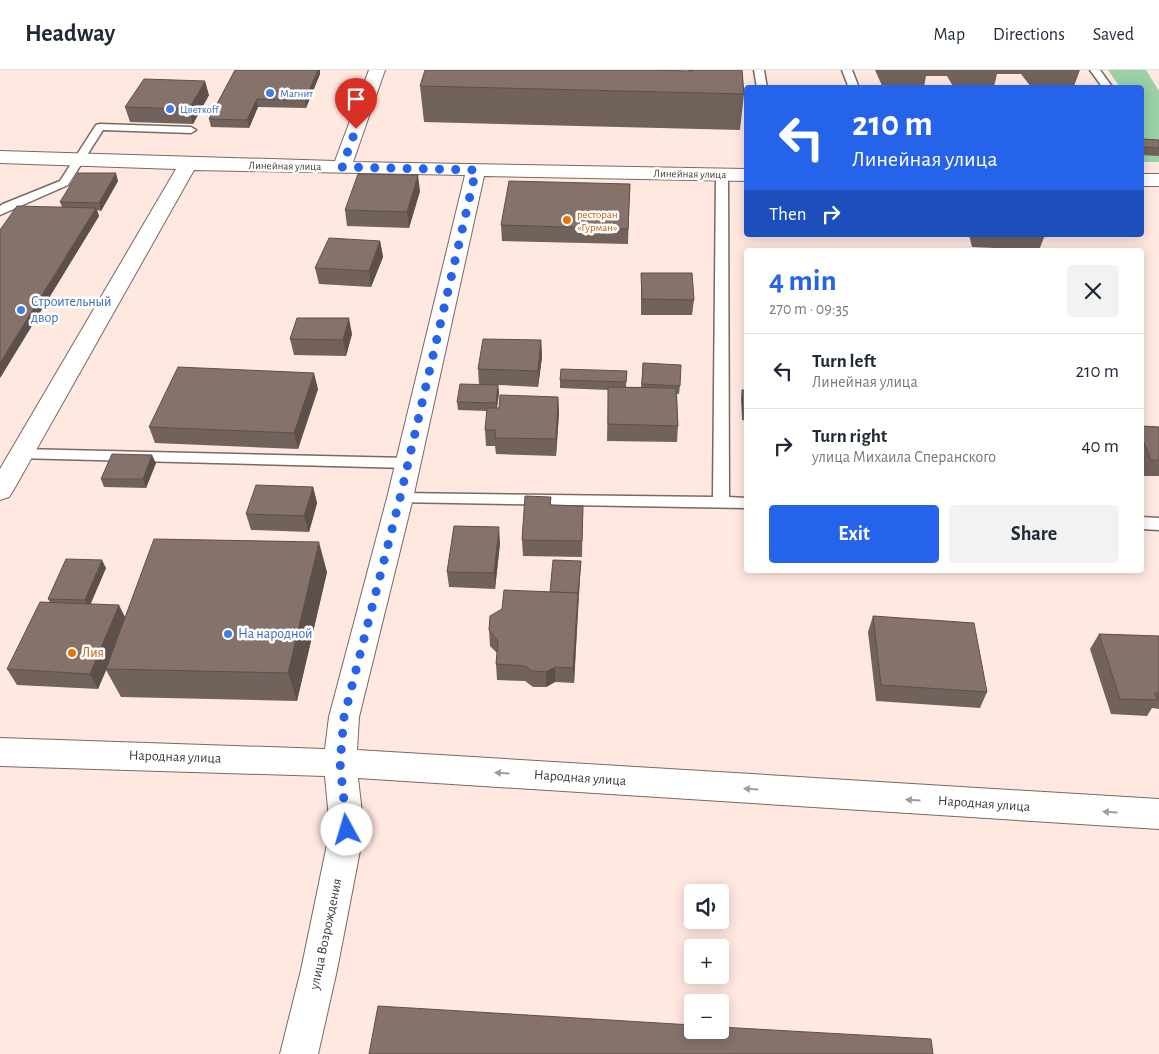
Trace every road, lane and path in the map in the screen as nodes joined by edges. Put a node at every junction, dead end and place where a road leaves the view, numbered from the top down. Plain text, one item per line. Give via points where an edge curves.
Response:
1 (377, 70) edge
2 (759, 70) edge
3 (847, 70) edge
4 (1095, 70) edge
5 (762, 85) edge
6 (853, 85) edge
7 (1106, 85) edge
8 (191, 130) dead end
9 (1, 158) edge
10 (80, 160) junction
11 (188, 164) junction
12 (342, 167) junction
13 (476, 170) junction
14 (722, 174) junction
15 (744, 175) edge
16 (1144, 180) edge
17 (1159, 180) edge
18 (0, 212) edge
19 (21, 454) junction
20 (408, 462) junction
21 (0, 491) edge
22 (400, 498) junction
23 (721, 502) junction
24 (744, 503) edge
25 (1144, 524) edge
26 (1159, 524) edge
27 (0, 752) edge
28 (340, 763) junction
29 (1159, 814) edge
30 (300, 1054) edge

1 - 12 street
2 - 5 lane
3 - 6 lane
4 - 7 lane
8 - 10 lane via 100,127
9 - 10 street, Линейная улица
10 - 11 street, Линейная улица
10 - 18 lane via 64,183 7,206
11 - 12 street, Линейная улица
11 - 19 street
12 - 13 street, Линейная улица
13 - 14 street, Линейная улица
13 - 20 street, улица Возрождения
14 - 15 street, Линейная улица
14 - 23 lane
16 - 17 street
19 - 20 lane
19 - 21 street
20 - 22 street, улица Возрождения
22 - 23 lane
22 - 28 street, улица Возрождения via 344,717
23 - 24 lane
25 - 26 lane
27 - 28 street, Народная улица
29 -> 28 street, Народная улица
28 - 30 street, улица Возрождения via 347,830

